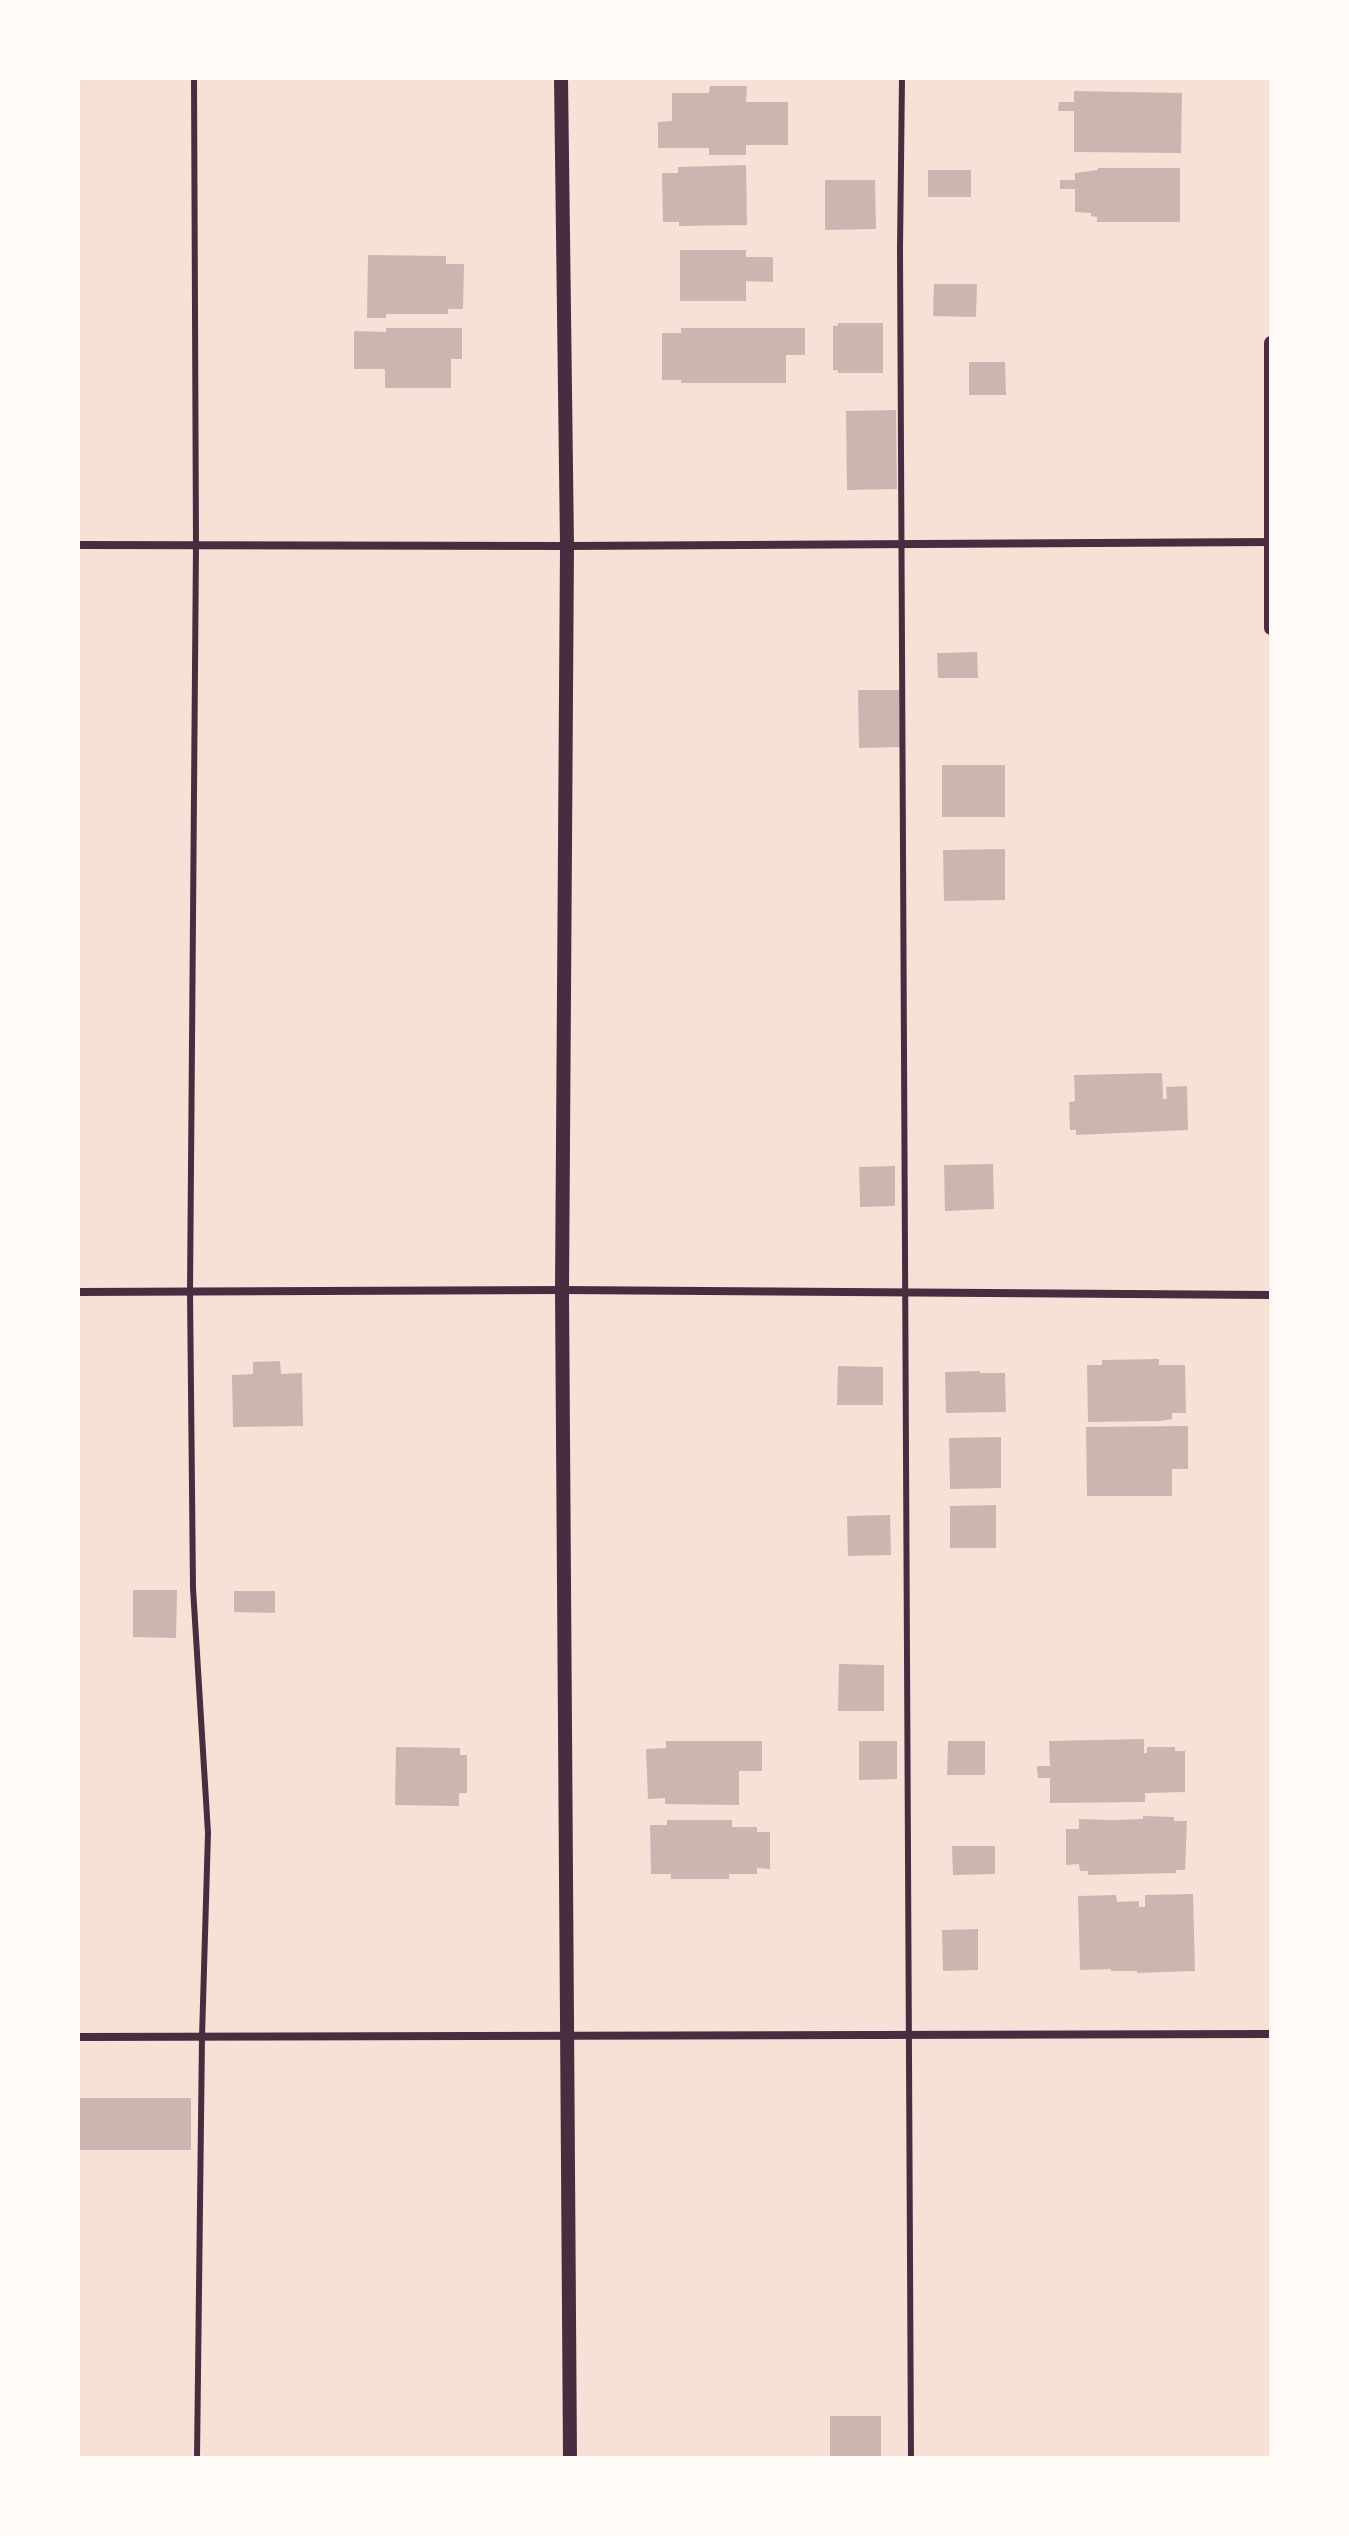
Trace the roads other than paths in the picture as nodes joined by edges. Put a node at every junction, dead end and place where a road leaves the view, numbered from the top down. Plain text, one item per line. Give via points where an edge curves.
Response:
1 (194, 78) edge
2 (561, 78) edge
3 (902, 78) edge
4 (1271, 343) edge
5 (1271, 542) edge
6 (902, 544) junction
7 (78, 545) edge
8 (196, 545) junction
9 (567, 546) junction
10 (1271, 628) edge
11 (562, 1290) junction
12 (190, 1291) junction
13 (905, 1291) junction
14 (78, 1292) edge
15 (1271, 1295) edge
16 (1271, 2034) edge
17 (567, 2035) junction
18 (909, 2035) junction
19 (78, 2037) edge
20 (202, 2037) junction
21 (197, 2458) edge
22 (570, 2458) edge
23 (911, 2458) edge

1 - 8 lane
2 - 9 street
3 - 6 lane
4 - 5 street
5 - 6 street
5 - 10 street
6 - 9 street
6 - 13 lane
7 - 8 street
8 - 9 street
8 - 12 lane
9 - 11 street
11 - 12 street
11 - 13 street
11 - 17 street
12 - 14 street
12 - 20 lane via 193,1588 208,1833
13 - 15 street
13 - 18 lane
16 - 18 street
17 - 18 street
17 - 20 street
17 - 22 street
18 - 23 lane
19 - 20 street
20 - 21 lane

